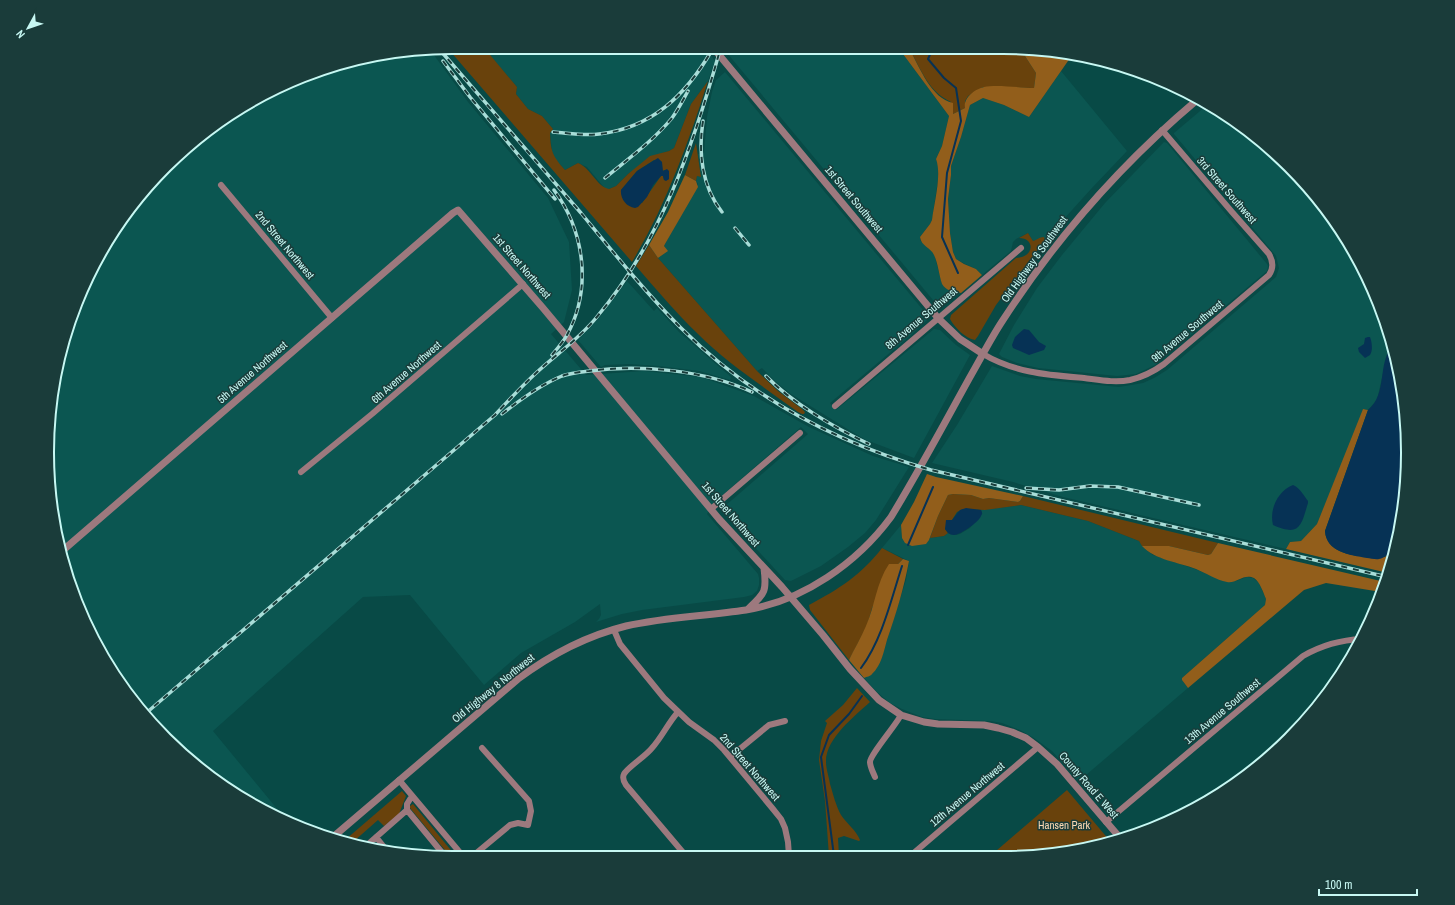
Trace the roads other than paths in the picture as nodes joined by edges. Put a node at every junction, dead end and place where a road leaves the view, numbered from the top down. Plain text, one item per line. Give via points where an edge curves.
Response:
1 (719, 54) edge
2 (1194, 103) edge
3 (1162, 130) junction
4 (221, 185) dead end
5 (458, 210) joint
6 (1022, 248) dead end
7 (1272, 266) joint
8 (522, 284) junction
9 (332, 318) junction
10 (938, 318) junction
11 (984, 354) junction
12 (835, 406) dead end
13 (800, 433) dead end
14 (300, 472) dead end
15 (711, 509) junction
16 (66, 548) edge
17 (764, 568) junction
18 (790, 598) junction
19 (747, 610) junction
20 (614, 630) junction
21 (1354, 640) edge
22 (678, 712) junction
23 (901, 715) junction
24 (785, 721) dead end
25 (1038, 746) junction
26 (482, 748) dead end
27 (730, 757) junction
28 (875, 777) dead end
29 (399, 780) junction
30 (412, 796) junction
31 (407, 810) junction
32 (1106, 822) junction
33 (337, 834) edge
34 (1117, 834) edge
35 (376, 837) junction
36 (370, 842) edge
37 (382, 844) edge
38 (440, 851) edge
39 (458, 851) edge
40 (479, 851) edge
41 (682, 851) edge
42 (788, 851) edge
43 (916, 851) edge

1 - 10 street, 1st Street Southwest
2 - 3 street, Old Highway 8 Southwest
3 - 7 street, 3rd Street Southwest via 1269,254 1273,260
3 - 11 street, Old Highway 8 Southwest via 1113,178 1059,241 1003,320
4 - 9 street, 2nd Street Northwest
5 - 8 street, 1st Street Northwest
5 - 9 street, 5th Avenue Northwest
6 - 10 street, 8th Avenue Southwest
7 - 11 street, 9th Avenue Southwest via 1269,275 1164,364 1138,378 1119,381 1038,373 1013,368
8 - 14 street, 6th Avenue Northwest via 372,414
8 - 15 street, 1st Street Northwest
9 - 16 street, 5th Avenue Northwest
10 - 11 street, 1st Street Southwest via 960,339
10 - 12 street, 8th Avenue Southwest
11 - 18 street, Old Highway 8 Southwest via 891,517 878,534 862,551 833,573
13 - 15 street
15 - 17 street, 1st Street Northwest
17 - 18 street, 1st Street Northwest
17 - 19 street via 765,590
18 - 19 street, Old Highway 8 Northwest
18 - 23 street, 1st Street Northwest via 867,689
19 - 20 street, Old Highway 8 Northwest via 651,622
20 - 22 street, 2nd Street Northwest via 620,644
20 - 29 street, Old Highway 8 Northwest via 568,647 532,669
21 - 32 street, 13th Avenue Southwest via 1326,644 1303,656
22 - 27 street, 2nd Street Northwest via 714,740
22 - 41 street via 652,748 623,776 626,785
23 - 25 street, 1st Street Northwest via 938,724 970,724 998,728 1026,738
23 - 28 street via 871,757 870,764
24 - 27 street via 769,725
25 - 32 street, County Road E West via 1057,764
25 - 43 street, 12th Avenue Northwest
26 - 40 street via 529,801 532,811 528,825 510,825
27 - 42 street, 2nd Street Northwest via 781,819
29 - 30 street
29 - 33 street, Old Highway 8 Northwest
30 - 31 street via 407,804
30 - 39 street
31 - 35 street
31 - 38 street
32 - 34 street, County Road E West
35 - 36 street
35 - 37 street

